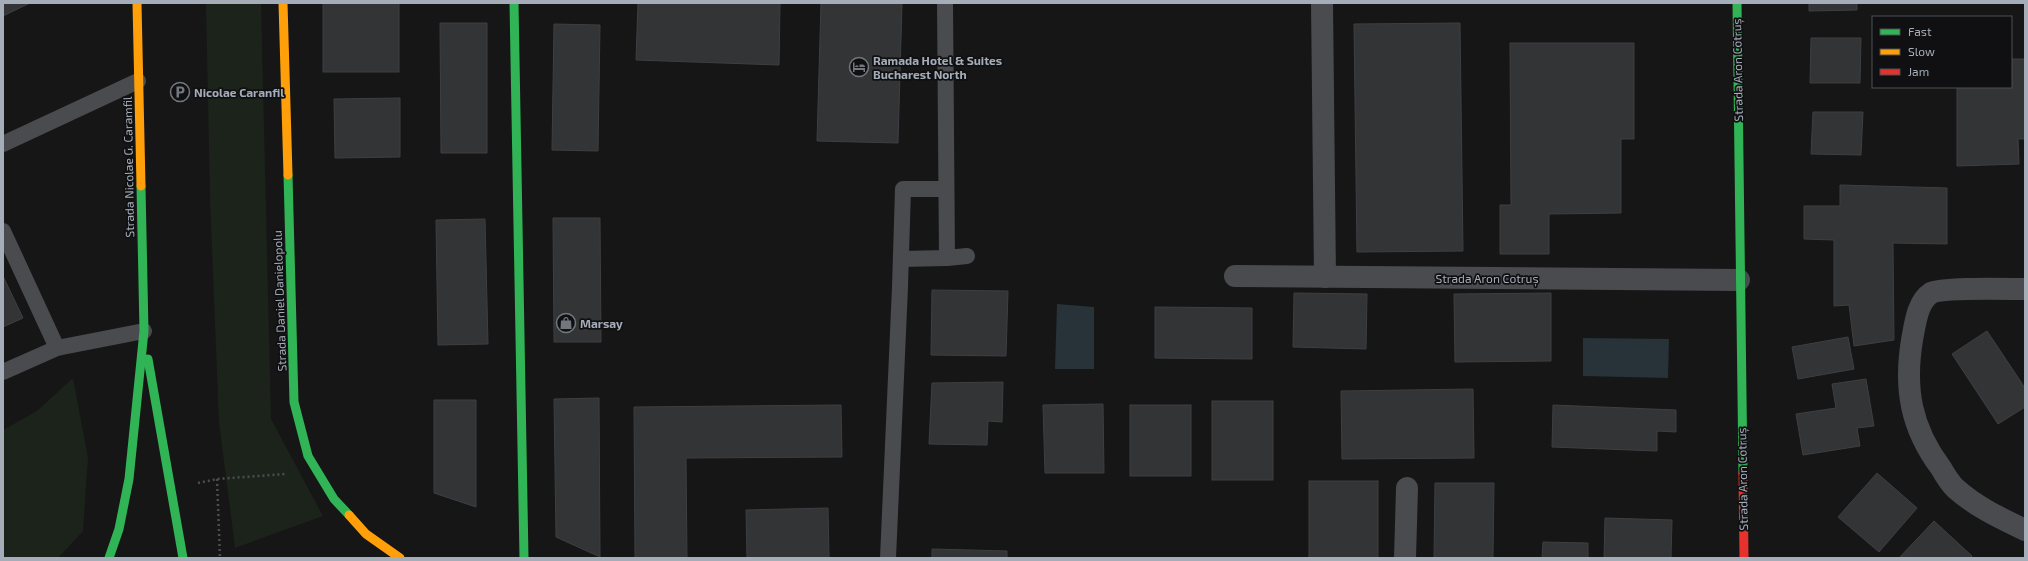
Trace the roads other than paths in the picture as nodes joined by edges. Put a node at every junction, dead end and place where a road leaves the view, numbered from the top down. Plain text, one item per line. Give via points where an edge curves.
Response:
1 (137, 3) edge
2 (283, 3) edge
3 (514, 3) edge
4 (945, 3) edge
5 (1322, 3) edge
6 (1737, 3) edge
7 (138, 81) junction
8 (3, 144) edge
9 (946, 189) junction
10 (3, 231) edge
11 (967, 256) dead end
12 (947, 258) junction
13 (901, 259) junction
14 (1235, 276) dead end
15 (1325, 277) junction
16 (1739, 280) junction
17 (2025, 289) edge
18 (144, 331) junction
19 (57, 348) junction
20 (3, 372) edge
21 (1407, 488) dead end
22 (2025, 530) edge
23 (109, 558) edge
24 (183, 558) edge
25 (400, 558) edge
26 (524, 558) edge
27 (888, 558) edge
28 (1405, 558) edge
29 (1744, 558) edge

1 - 7 street, Strada Nicolae G. Caramfil
2 - 25 street, Strada Daniel Danielopolu via 294,402 308,456 334,500 366,534
3 - 26 street
4 - 9 lane
5 - 15 street
6 - 16 street, Strada Aron Cotruș
7 - 8 lane
7 - 18 street, Strada Nicolae G. Caramfil
9 - 12 lane
9 - 13 lane via 903,189
10 - 19 lane
11 - 12 lane
12 - 13 lane
13 - 27 lane
14 - 15 street, Strada Aron Cotruș
15 - 16 street, Strada Aron Cotruș
16 - 29 street, Strada Aron Cotruș
17 - 22 street via 1948,290 1931,293 1921,306 1915,323 1908,390 1917,425 1932,456 1954,487 1990,514
18 - 19 lane
18 - 23 street, Strada Nicolae G. Caramfil via 129,479 119,529
18 - 24 street, Strada Nicolae G. Caramfil
19 - 20 lane
21 - 28 street

